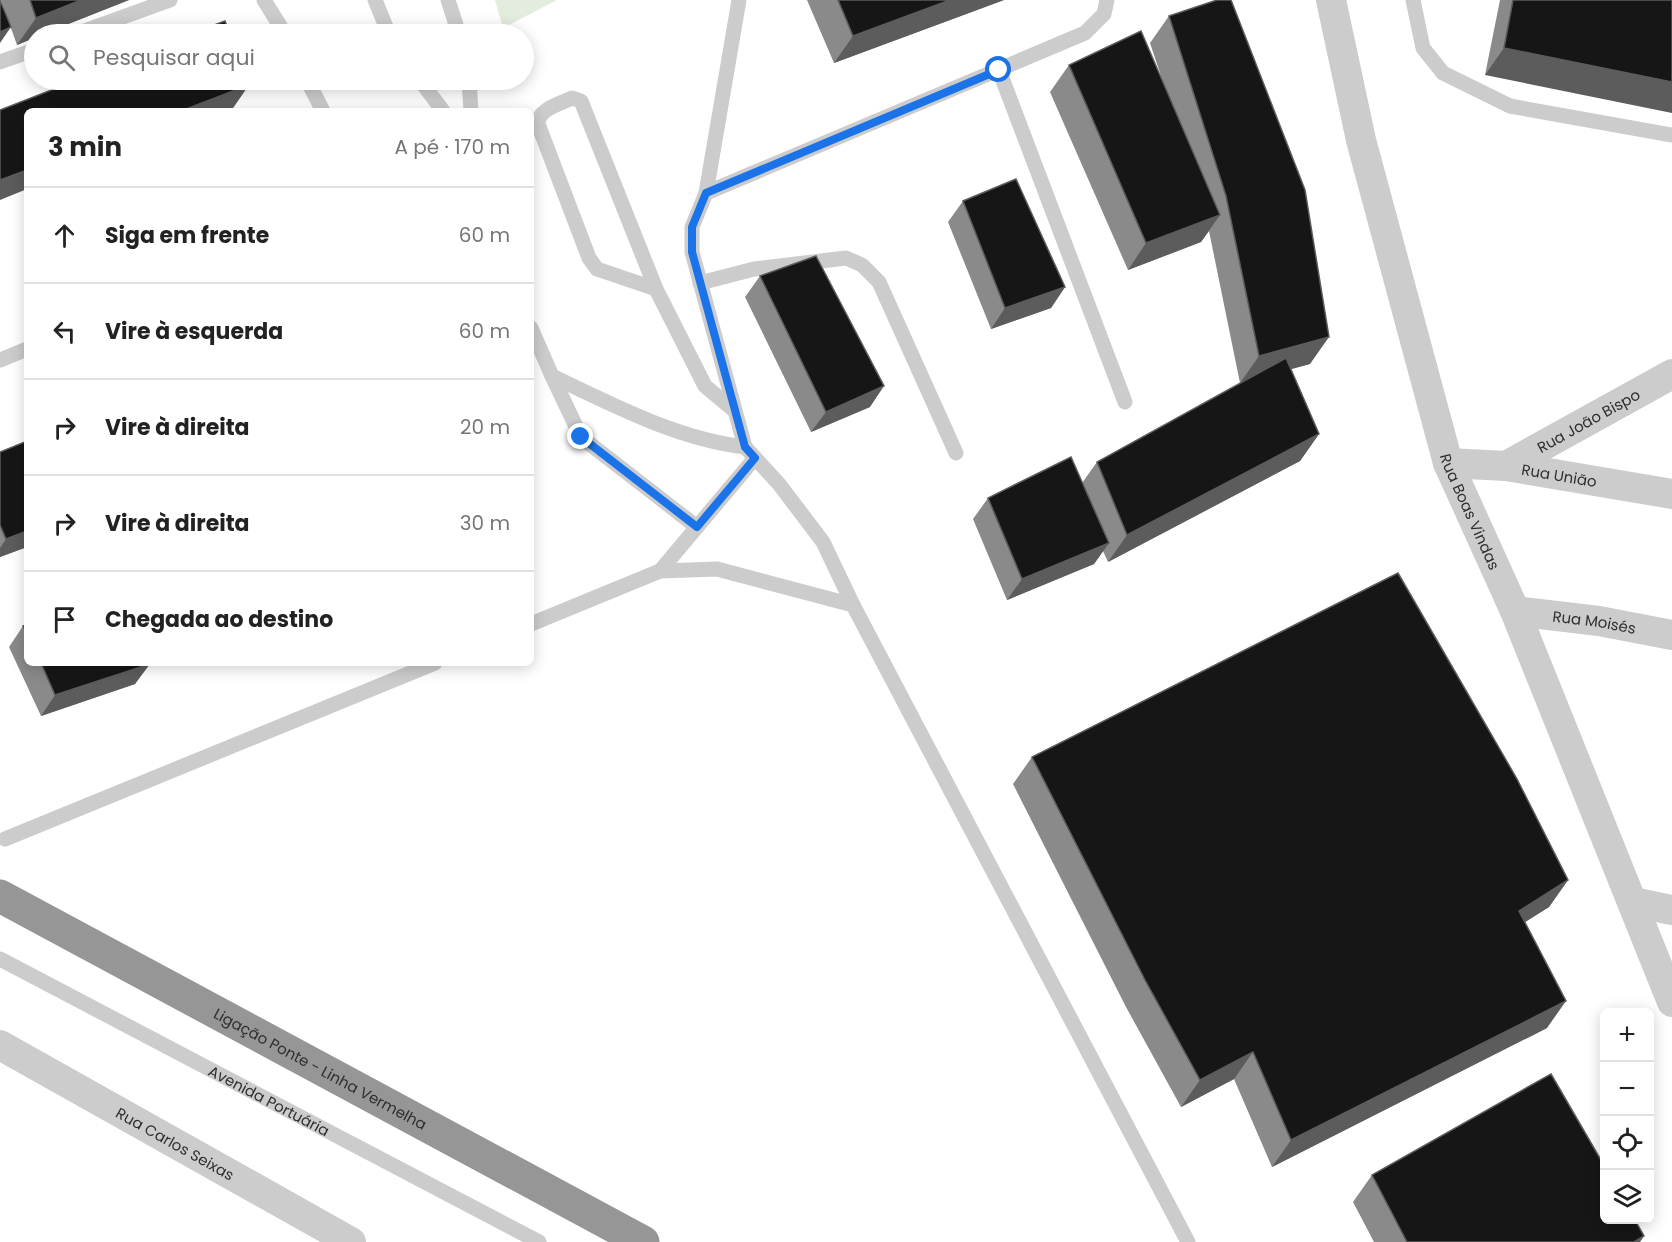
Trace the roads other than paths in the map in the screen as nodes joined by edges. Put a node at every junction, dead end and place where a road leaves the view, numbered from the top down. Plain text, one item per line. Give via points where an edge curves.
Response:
1 (170, 0) edge
2 (264, 0) edge
3 (375, 0) edge
4 (448, 0) edge
5 (739, 0) edge
6 (1107, 0) edge
7 (1331, 0) edge
8 (1413, 0) edge
9 (104, 24) edge
10 (279, 24) edge
11 (385, 24) edge
12 (456, 24) edge
13 (24, 54) edge
14 (0, 62) edge
15 (999, 70) junction
16 (312, 90) edge
17 (427, 90) edge
18 (470, 90) edge
19 (321, 108) edge
20 (441, 108) edge
21 (471, 108) edge
22 (1672, 135) edge
23 (706, 193) junction
24 (700, 283) junction
25 (656, 289) junction
26 (534, 335) edge
27 (24, 350) edge
28 (0, 360) edge
29 (1672, 374) edge
30 (552, 376) junction
31 (1125, 402) dead end
32 (735, 411) junction
33 (750, 453) junction
34 (956, 453) dead end
35 (1448, 463) junction
36 (1506, 466) junction
37 (1672, 494) edge
38 (697, 527) junction
39 (660, 571) junction
40 (853, 605) junction
41 (1515, 611) junction
42 (534, 623) edge
43 (1672, 635) edge
44 (428, 666) edge
45 (5, 839) dead end
46 (0, 896) edge
47 (1633, 902) junction
48 (1672, 910) edge
49 (0, 959) edge
50 (1672, 1002) edge
51 (0, 1045) edge
52 (310, 1233) edge
53 (351, 1242) edge
54 (539, 1242) edge
55 (643, 1242) edge
56 (1188, 1242) edge

1 - 9 lane
2 - 10 lane
3 - 11 lane
4 - 12 lane
5 - 23 lane
6 - 15 lane via 1104,14 1085,33
7 - 35 street, Rua Boas Vindas via 1360,140
8 - 22 lane via 1423,48 1443,73 1510,106
13 - 14 lane
15 - 23 lane
15 - 31 lane
16 - 19 lane
17 - 20 lane
18 - 21 lane
23 - 24 lane via 692,227 692,252
24 - 32 lane
24 - 34 lane via 754,269 846,258 862,265 879,282
25 - 25 lane via 581,101 572,98 542,112 538,124 589,258 597,269
25 - 32 lane via 705,386
26 - 30 lane
27 - 28 lane
29 - 36 street, Rua João Bispo
30 - 33 lane via 627,413
30 - 38 lane via 581,437
32 - 33 lane
33 - 38 lane
33 - 40 lane via 823,542
35 - 36 street, Rua União
35 - 41 street, Rua Boas Vindas
36 - 37 street, Rua União
38 - 39 lane
39 - 40 lane via 717,569
39 - 42 lane
40 - 56 lane
41 - 43 street, Rua Moisés
41 - 47 street, Rua Boas Vindas
44 - 45 lane
46 - 55 highway, Ligação Ponte - Linha Vermelha
47 - 48 street
47 - 50 street, Rua Boas Vindas
49 - 54 lane, Avenida Portuária
51 - 52 street, Rua Carlos Seixas
52 - 53 street, Rua Carlos Seixas

